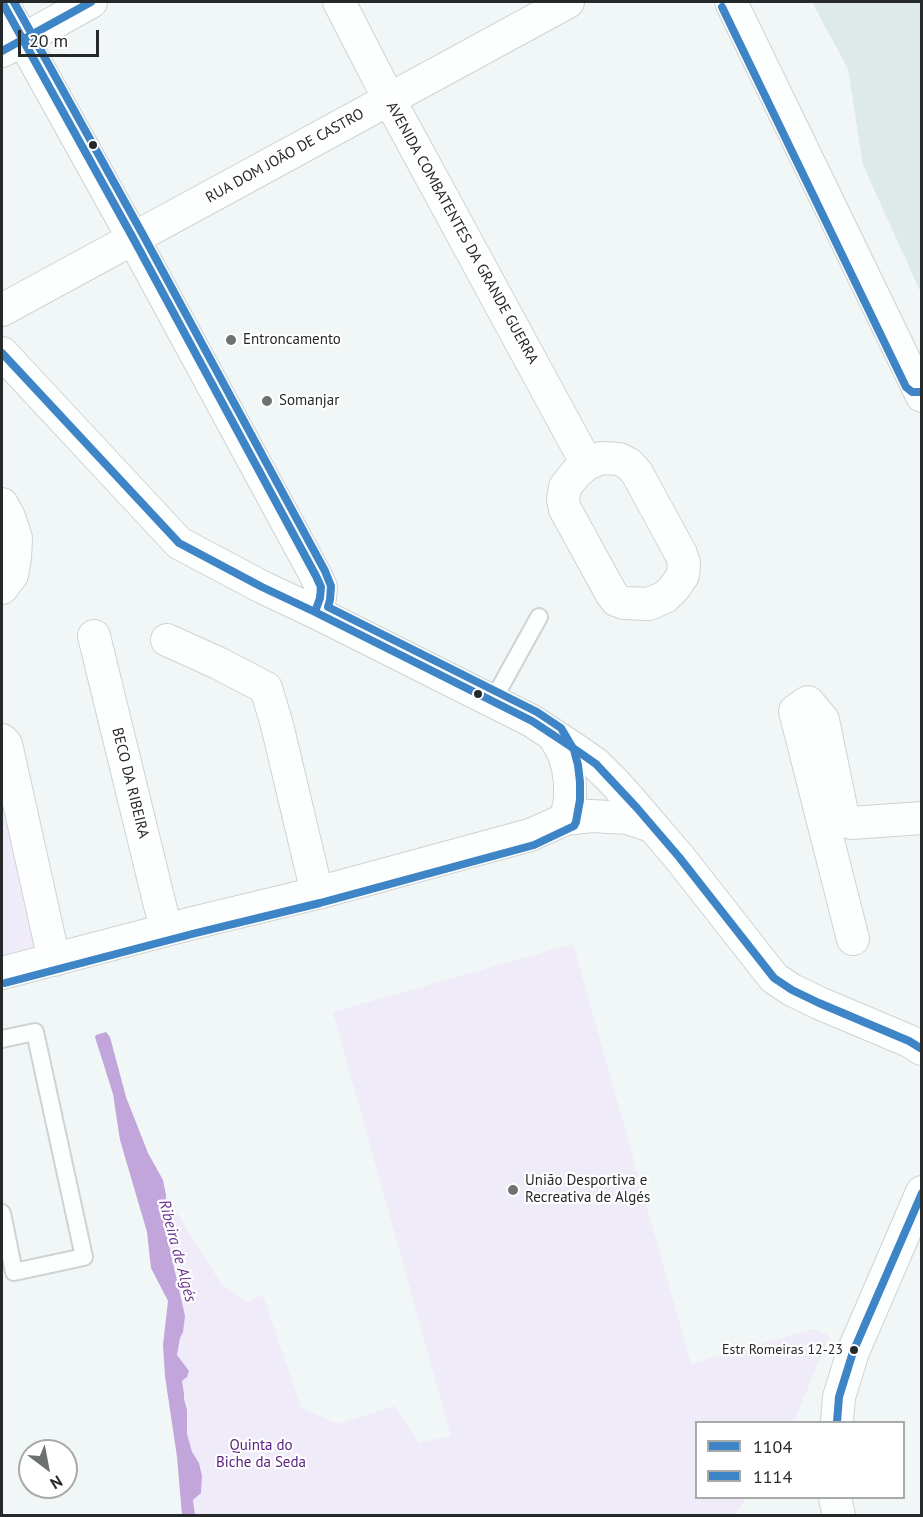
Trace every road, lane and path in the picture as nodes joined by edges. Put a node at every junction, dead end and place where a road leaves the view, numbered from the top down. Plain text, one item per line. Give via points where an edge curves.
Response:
1 (2, 2) edge
2 (91, 2) edge
3 (339, 2) edge
4 (568, 2) edge
5 (731, 2) edge
6 (12, 45) edge
7 (389, 99) junction
8 (133, 238) junction
9 (2, 310) edge
10 (2, 353) edge
11 (919, 387) edge
12 (587, 464) junction
13 (2, 504) edge
14 (2, 588) edge
15 (315, 612) junction
16 (539, 617) dead end
17 (94, 636) dead end
18 (167, 640) dead end
19 (492, 702) junction
20 (554, 736) junction
21 (2, 740) edge
22 (921, 818) edge
23 (566, 819) junction
24 (652, 826) junction
25 (317, 893) junction
26 (166, 930) junction
27 (854, 939) dead end
28 (54, 960) junction
29 (2, 973) edge
30 (2, 1039) edge
31 (921, 1049) edge
32 (921, 1192) edge
33 (2, 1213) edge
34 (837, 1421) edge
35 (835, 1499) edge
36 (839, 1515) edge

1 - 6 street
2 - 6 street
3 - 7 street, AVENIDA COMBATENTES DA GRANDE GUERRA
4 - 7 street, RUA DOM JOÃO DE CASTRO
5 - 11 street
6 - 8 street
7 - 8 street, RUA DOM JOÃO DE CASTRO
7 - 12 street, AVENIDA COMBATENTES DA GRANDE GUERRA
8 - 9 street, RUA DOM JOÃO DE CASTRO
8 - 15 street via 316,576 321,587
10 - 15 street via 179,543
12 - 12 street via 565,487 562,500 611,593 616,600 636,605 664,597 683,574 684,563 637,473 619,459 601,458
13 - 14 street via 16,538 12,575
15 - 19 street
16 - 19 lane
17 - 26 street, BECO DA RIBEIRA
18 - 25 street via 266,688
19 - 20 street
20 - 23 street via 568,768 570,800
20 - 24 street via 602,771
21 - 28 street
22 - 27 street via 851,823 843,817 823,720 808,702 795,711
23 - 24 street via 628,818
23 - 25 street via 530,835
24 - 31 street via 774,978
25 - 26 street
26 - 28 street
28 - 29 street
30 - 33 lane via 35,1032 84,1257 14,1272
32 - 34 street via 853,1352 839,1397
35 - 36 street

